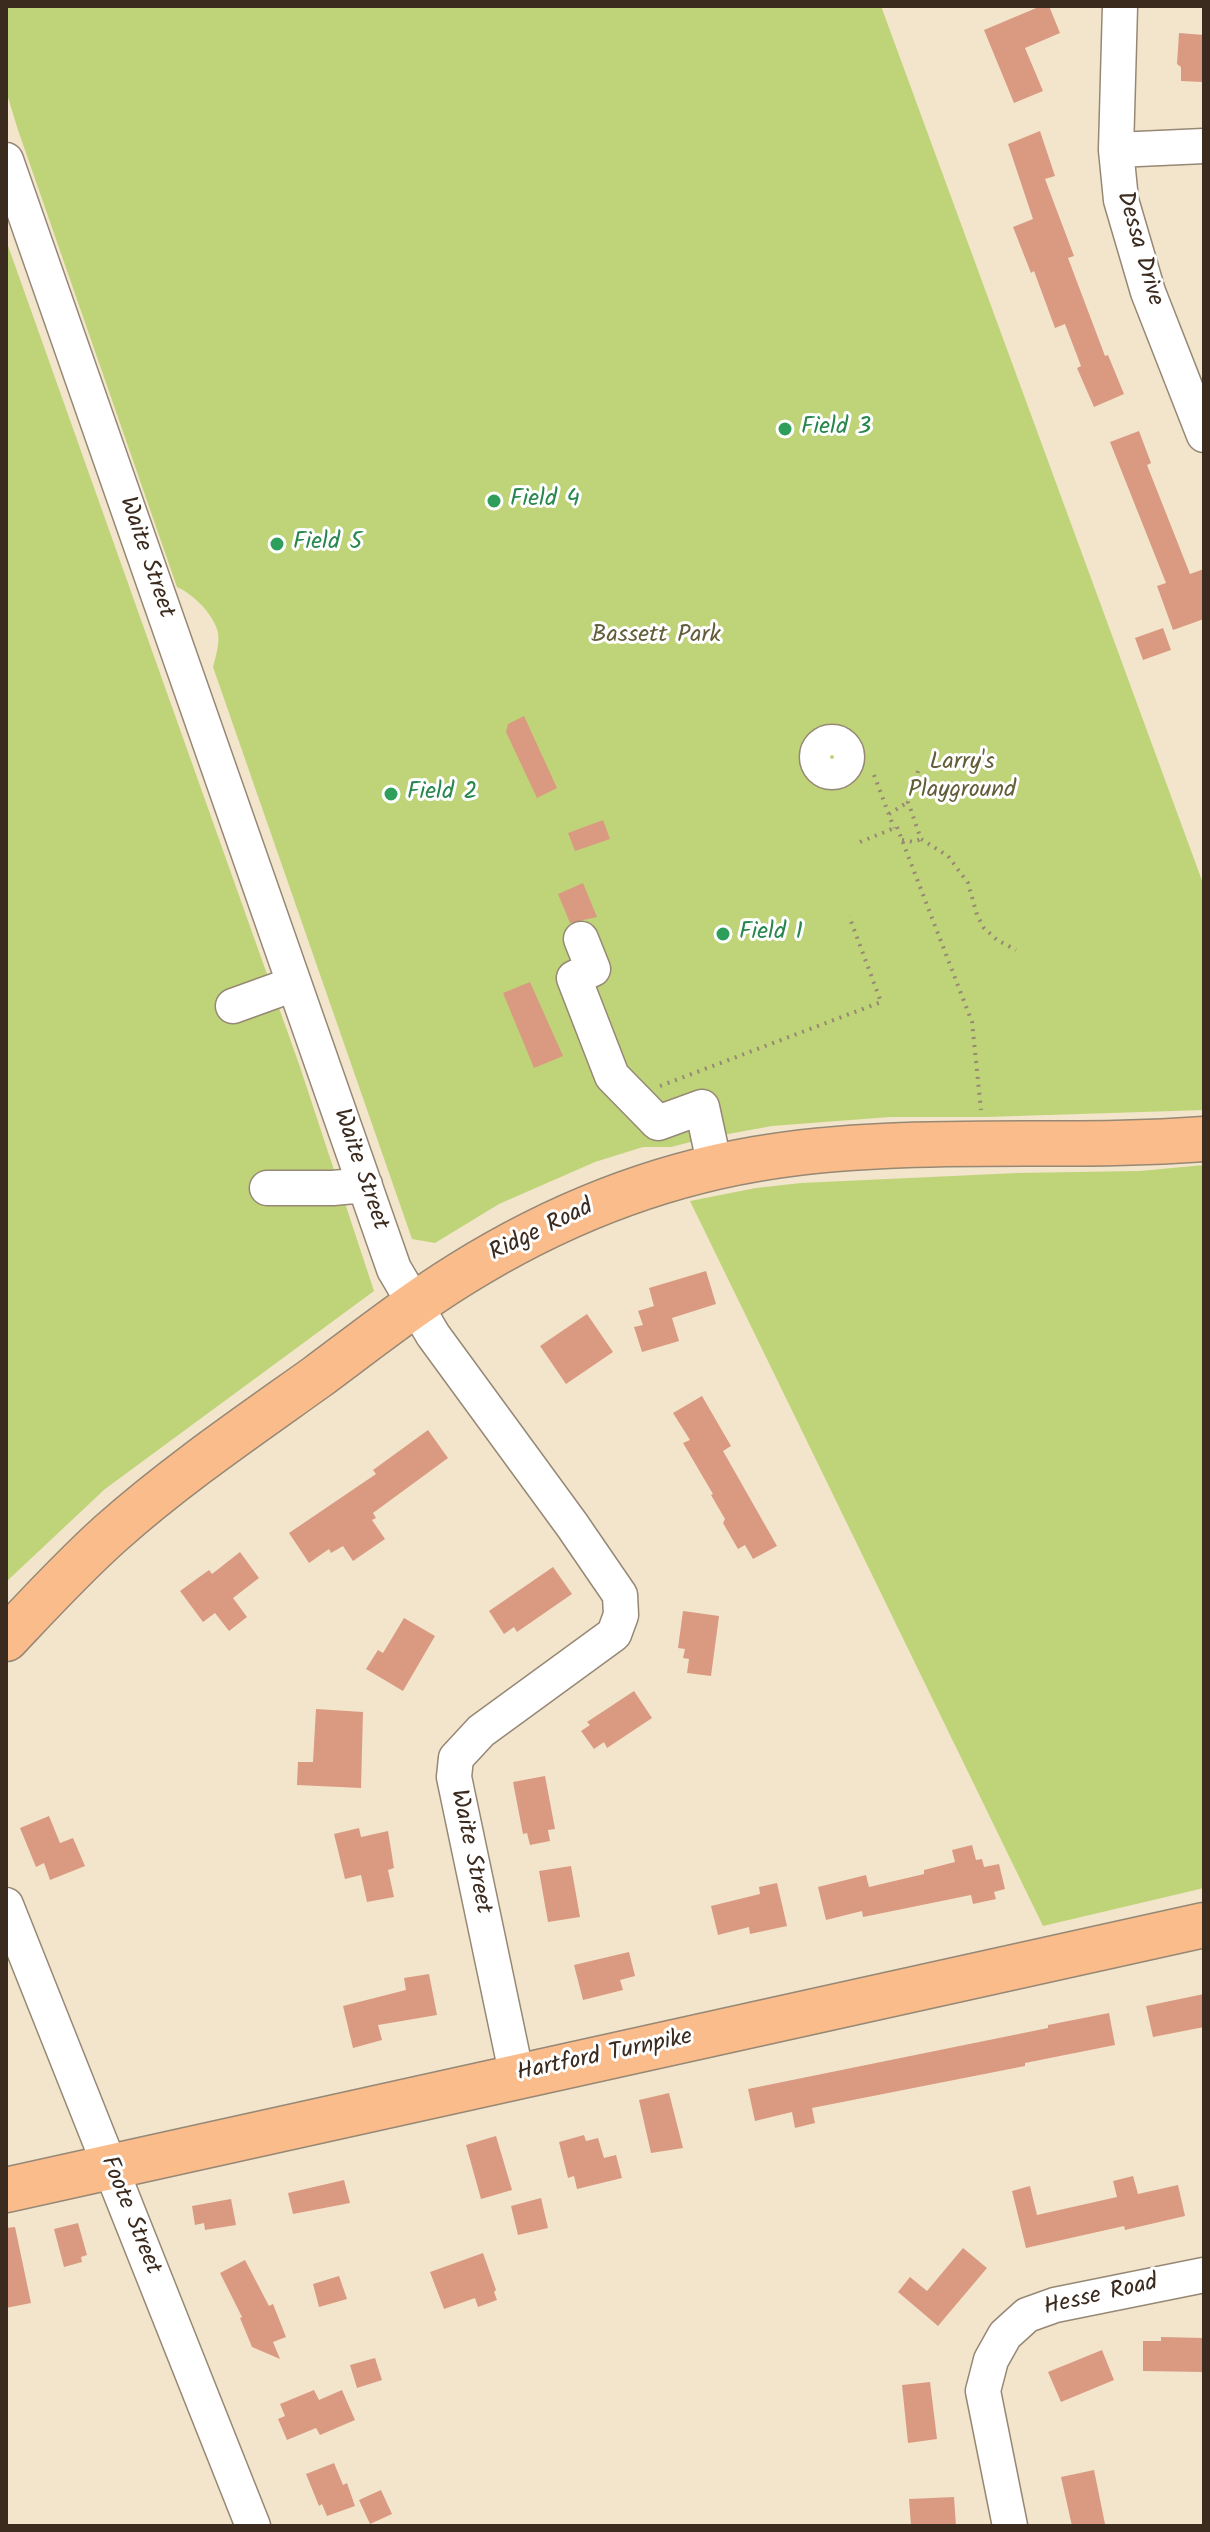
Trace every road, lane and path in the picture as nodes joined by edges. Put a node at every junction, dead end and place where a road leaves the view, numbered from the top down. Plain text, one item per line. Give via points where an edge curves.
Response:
1 (1120, 6) edge
2 (1204, 146) edge
3 (1116, 150) junction
4 (6, 160) edge
5 (1204, 435) edge
6 (918, 771) dead end
7 (874, 775) dead end
8 (908, 802) junction
9 (889, 814) junction
10 (894, 828) junction
11 (921, 839) junction
12 (902, 840) junction
13 (860, 842) dead end
14 (849, 916) dead end
15 (581, 939) dead end
16 (1016, 950) dead end
17 (294, 984) junction
18 (233, 1006) dead end
19 (632, 1098) junction
20 (982, 1120) dead end
21 (1204, 1139) edge
22 (715, 1167) junction
23 (365, 1185) junction
24 (267, 1188) dead end
25 (415, 1305) junction
26 (6, 1639) edge
27 (6, 1905) edge
28 (1204, 1925) edge
29 (517, 2077) junction
30 (109, 2167) junction
31 (6, 2190) edge
32 (1204, 2275) edge
33 (253, 2526) edge
34 (1010, 2526) edge

1 - 3 street, Dessa Drive
2 - 3 street
3 - 5 street, Dessa Drive via 1121,200 1148,292
4 - 17 street, Waite Street
6 - 8 path
7 - 9 path
8 - 9 path
8 - 11 path
9 - 10 path
10 - 12 path
10 - 13 path
11 - 12 path
11 - 16 path via 948,856 968,883 984,928
12 - 20 path via 972,1022
14 - 19 path via 881,1002
15 - 19 street via 593,969 574,978 612,1076
17 - 18 street
17 - 23 street, Waite Street
19 - 22 street via 658,1123 702,1107
21 - 22 main road, Ridge Road via 847,1149
22 - 25 main road, Ridge Road via 563,1219
23 - 24 street
23 - 25 street, Waite Street via 394,1269
25 - 26 main road, Ridge Road via 149,1501 83,1558
25 - 29 street, Waite Street via 620,1595 621,1615 614,1634 481,1731 456,1758 454,1777
27 - 30 street, Foote Street
28 - 29 main road, Hartford Turnpike
29 - 30 main road, Hartford Turnpike
30 - 31 main road, Hartford Turnpike
30 - 33 street, Foote Street
32 - 34 street, Hesse Road via 1055,2305 1027,2315 1005,2335 983,2391

